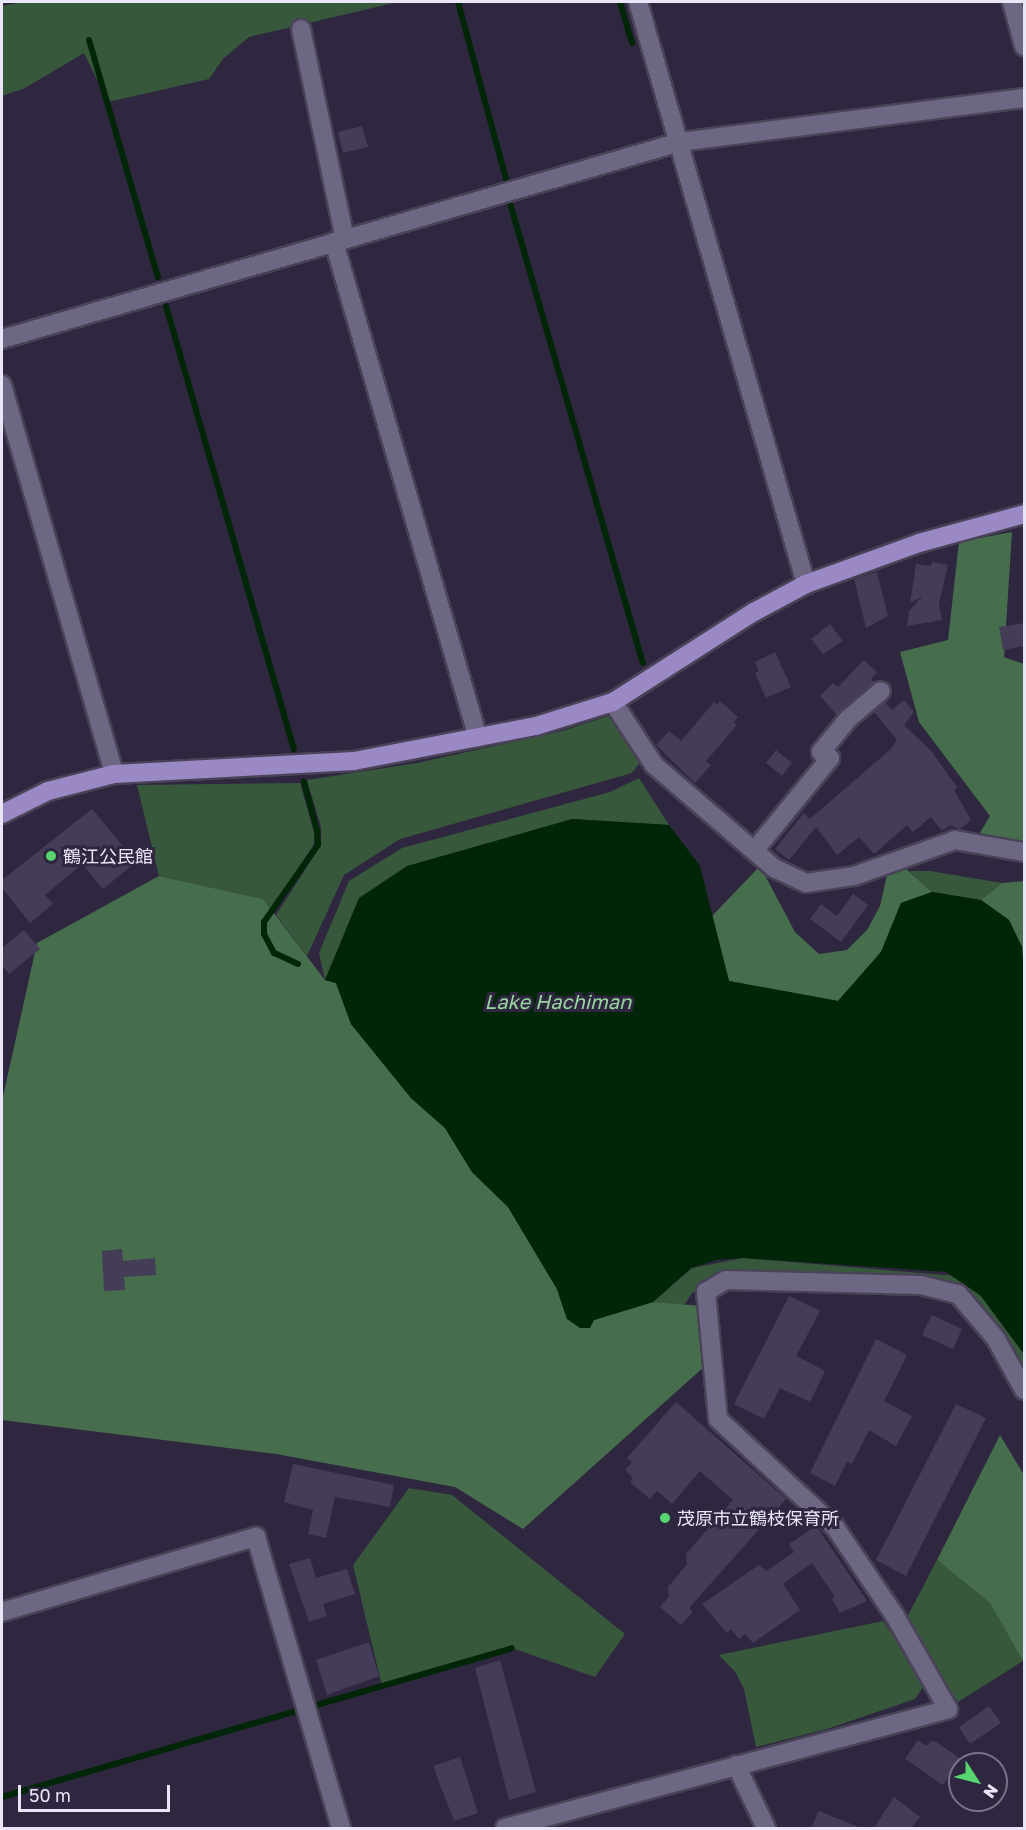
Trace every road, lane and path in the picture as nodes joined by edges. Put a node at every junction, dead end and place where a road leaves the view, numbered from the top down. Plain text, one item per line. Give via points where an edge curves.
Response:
1 (638, 2) edge
2 (1012, 2) edge
3 (301, 29) dead end
4 (1024, 46) edge
5 (1024, 98) edge
6 (680, 141) junction
7 (340, 240) junction
8 (2, 339) edge
9 (2, 385) edge
10 (1024, 514) edge
11 (806, 584) junction
12 (881, 691) dead end
13 (613, 702) junction
14 (478, 738) junction
15 (114, 774) junction
16 (2, 814) edge
17 (754, 851) junction
18 (1024, 852) edge
19 (1024, 1390) edge
20 (2, 1612) edge
21 (736, 1765) junction
22 (341, 1828) edge
23 (505, 1828) edge
24 (766, 1828) edge

1 - 6 street
2 - 4 street
3 - 7 street
5 - 6 street
6 - 7 street
6 - 11 street
7 - 8 street
7 - 14 street
9 - 15 street
10 - 11 main road via 919,543
11 - 13 main road via 754,612
12 - 17 street via 848,719 821,752 830,758
13 - 14 main road via 536,726
13 - 17 street via 654,765
14 - 15 main road via 354,762
15 - 16 main road via 48,791
17 - 18 street via 774,868 806,883 854,876 955,840
19 - 21 street via 996,1339 958,1294 921,1285 726,1280 706,1292 718,1419 835,1527 896,1616 948,1709
20 - 22 street via 256,1537
21 - 23 street
21 - 24 street

